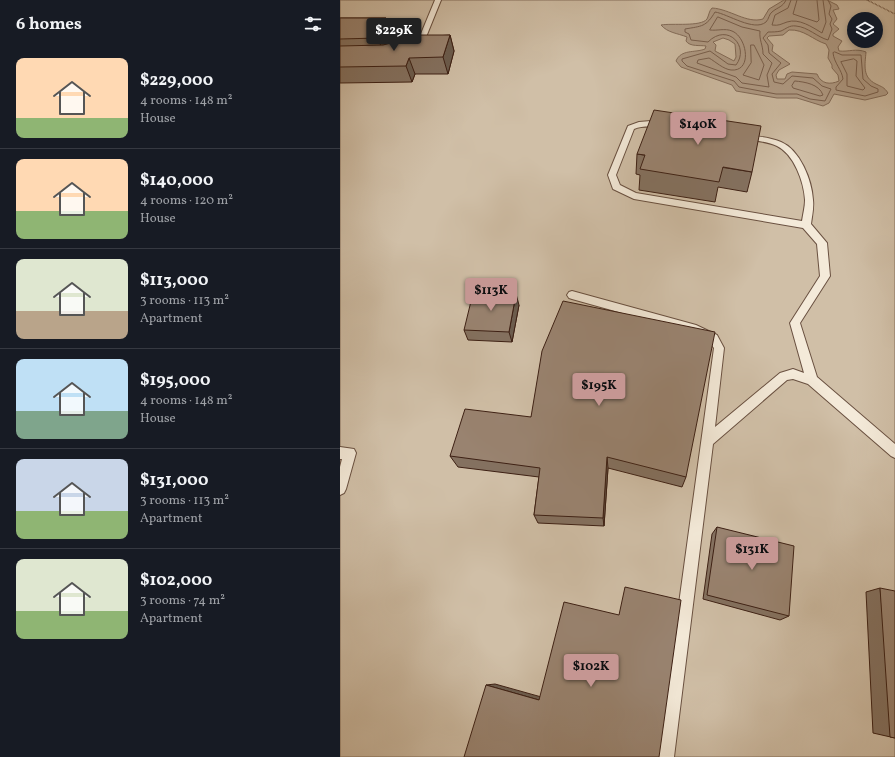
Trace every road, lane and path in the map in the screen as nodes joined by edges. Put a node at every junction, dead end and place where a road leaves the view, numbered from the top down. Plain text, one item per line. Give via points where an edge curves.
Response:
1 (438, 0) edge
2 (867, 0) edge
3 (895, 14) edge
4 (410, 51) edge
5 (674, 126) edge
6 (733, 135) edge
7 (806, 225) junction
8 (572, 295) dead end
9 (812, 380) junction
10 (707, 441) junction
11 (895, 452) edge
12 (340, 453) edge
13 (340, 489) edge
14 (666, 757) edge

1 - 4 lane via 421,42
2 - 3 path
5 - 7 lane via 652,123 636,124 630,128 612,175 616,187 634,196
6 - 7 lane via 770,141 783,146 792,154 809,200
7 - 9 lane via 822,242 825,276 795,323
8 - 10 lane via 696,329 716,340 719,348
9 - 10 lane via 793,374 784,376
9 - 11 lane
10 - 14 lane
12 - 13 lane via 350,452

